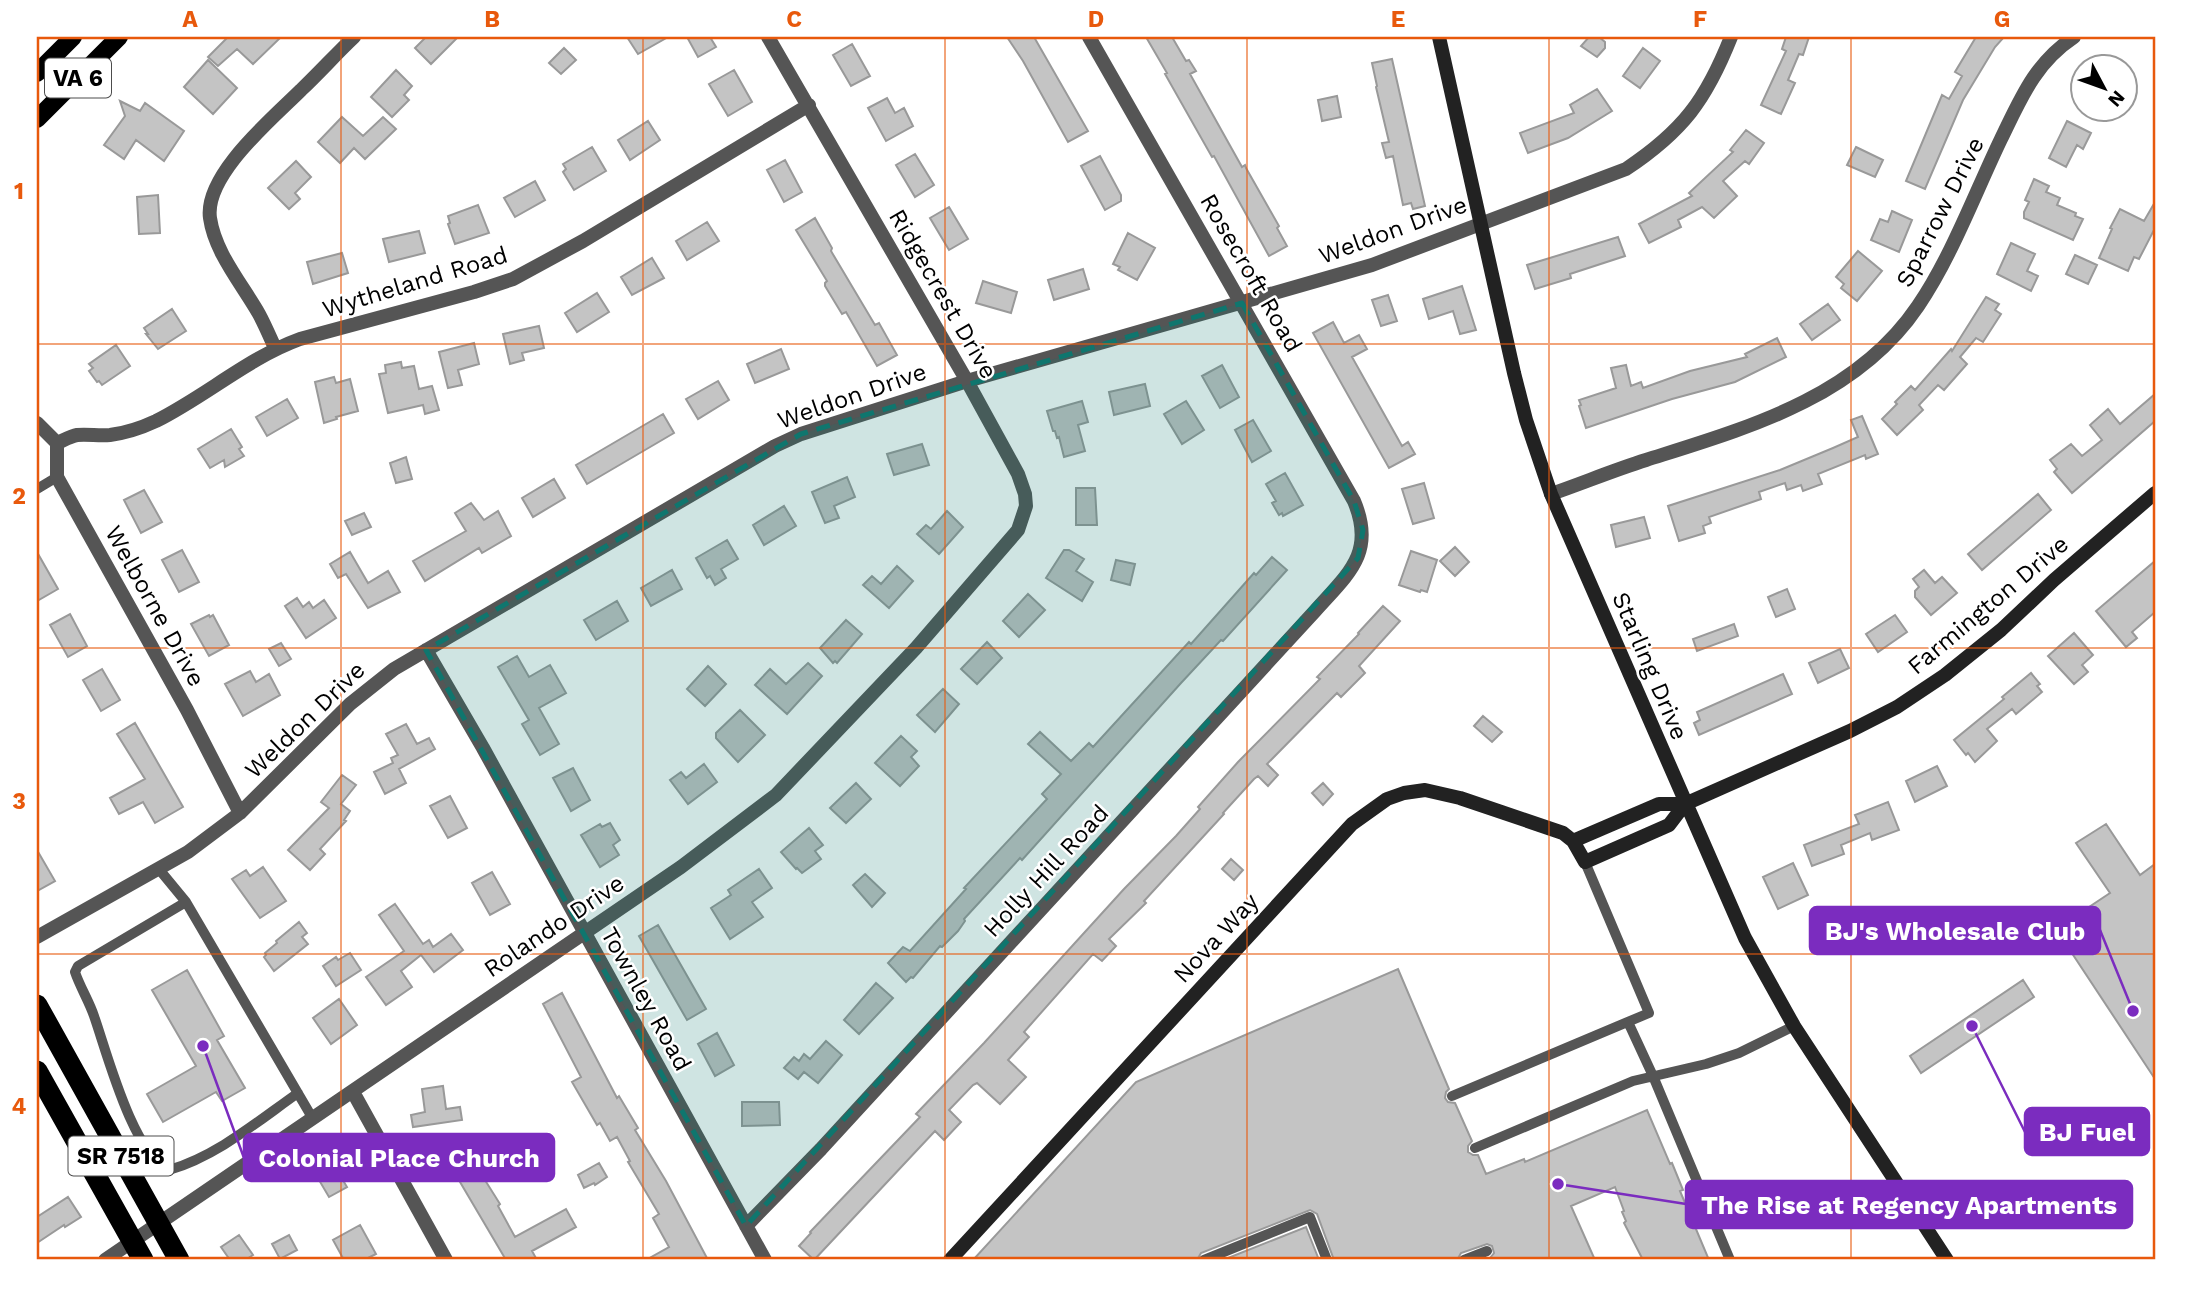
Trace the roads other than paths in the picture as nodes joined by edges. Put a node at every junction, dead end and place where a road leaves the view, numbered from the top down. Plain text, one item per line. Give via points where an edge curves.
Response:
1 (73, 37) edge
2 (119, 37) edge
3 (354, 37) edge
4 (768, 37) edge
5 (1089, 37) edge
6 (1438, 37) edge
7 (1731, 37) edge
8 (2074, 37) edge
9 (37, 74) edge
10 (809, 105) junction
11 (37, 119) edge
12 (1479, 223) junction
13 (1242, 303) junction
14 (275, 348) junction
15 (967, 381) junction
16 (37, 423) edge
17 (57, 443) junction
18 (57, 477) junction
19 (37, 489) edge
20 (2155, 493) edge
21 (1551, 494) junction
22 (1363, 536) joint
23 (981, 573) joint
24 (426, 650) junction
25 (1685, 804) junction
26 (240, 813) junction
27 (1573, 841) junction
28 (1585, 862) junction
29 (158, 868) junction
30 (186, 902) junction
31 (584, 933) junction
32 (37, 937) edge
33 (37, 1005) edge
34 (1628, 1022) junction
35 (1794, 1026) junction
36 (37, 1071) edge
37 (1653, 1076) junction
38 (352, 1092) junction
39 (299, 1093) junction
40 (1452, 1096) dead end
41 (313, 1119) junction
42 (1475, 1148) dead end
43 (159, 1224) junction
44 (746, 1226) junction
45 (138, 1251) edge
46 (1487, 1251) dead end
47 (105, 1260) edge
48 (179, 1260) edge
49 (446, 1260) edge
50 (765, 1260) edge
51 (950, 1260) edge
52 (1204, 1260) edge
53 (1328, 1260) edge
54 (1465, 1260) edge
55 (1730, 1260) edge
56 (1947, 1260) edge

1 - 9 main road, VA 6
2 - 11 main road, VA 6
3 - 14 street via 236,155 211,201 214,235
4 - 10 street, Ridgecrest Drive
5 - 13 street, Rosecroft Road
6 - 12 street, Starling Drive
7 - 12 street, Weldon Drive via 1704,95 1655,150 1626,169
8 - 21 street, Sparrow Drive via 2051,55 2028,85 1940,270 1918,306 1870,360 1790,410
10 - 14 street, Wytheland Road via 583,242 513,279
10 - 15 street, Ridgecrest Drive
12 - 13 street, Weldon Drive via 1372,265
12 - 21 street, Starling Drive via 1523,409
13 - 15 street, Weldon Drive
13 - 22 street, Rosecroft Road via 1354,501
14 - 17 street, Wytheland Road via 157,420 130,431 76,435
15 - 23 street, Ridgecrest Drive via 1018,474 1026,506 1018,530
15 - 24 street, Weldon Drive via 775,446
16 - 17 street
17 - 18 street, Welborne Drive
18 - 19 lane
18 - 26 street, Welborne Drive
20 - 25 street, Farmington Drive via 2001,630 1935,682 1850,731
21 - 25 street, Starling Drive
22 - 44 street, Holly Hill Road via 1349,573
23 - 31 street, Rolando Drive via 776,795
24 - 26 street, Weldon Drive via 350,704
24 - 31 street, Townley Road
25 - 27 street via 1660,804
25 - 28 street via 1670,825
25 - 35 street, Starling Drive via 1745,938
26 - 29 street, Weldon Drive
27 - 28 street
27 - 51 street, Nova Way via 1563,833 1460,797 1425,790 1404,793 1375,807 1339,836
28 - 34 lane via 1649,1013
29 - 30 lane
29 - 32 street, Weldon Drive
30 - 39 lane
30 - 39 lane via 75,972 148,1152 169,1170 185,1165
31 - 38 street, Rolando Drive
31 - 44 street, Townley Road
33 - 43 highway, SR 7518
34 - 37 lane
34 - 40 lane
35 - 37 lane via 1739,1053
35 - 56 street, Starling Drive
36 - 45 highway, SR 7518
37 - 42 lane
37 - 55 lane
38 - 41 street, Rolando Drive
38 - 49 street
39 - 41 lane
41 - 43 street, Rolando Drive
43 - 45 street, Rolando Drive
43 - 48 highway, SR 7518
44 - 50 street, Townley Road
45 - 47 street, Rolando Drive
46 - 54 lane
52 - 53 lane via 1310,1217

